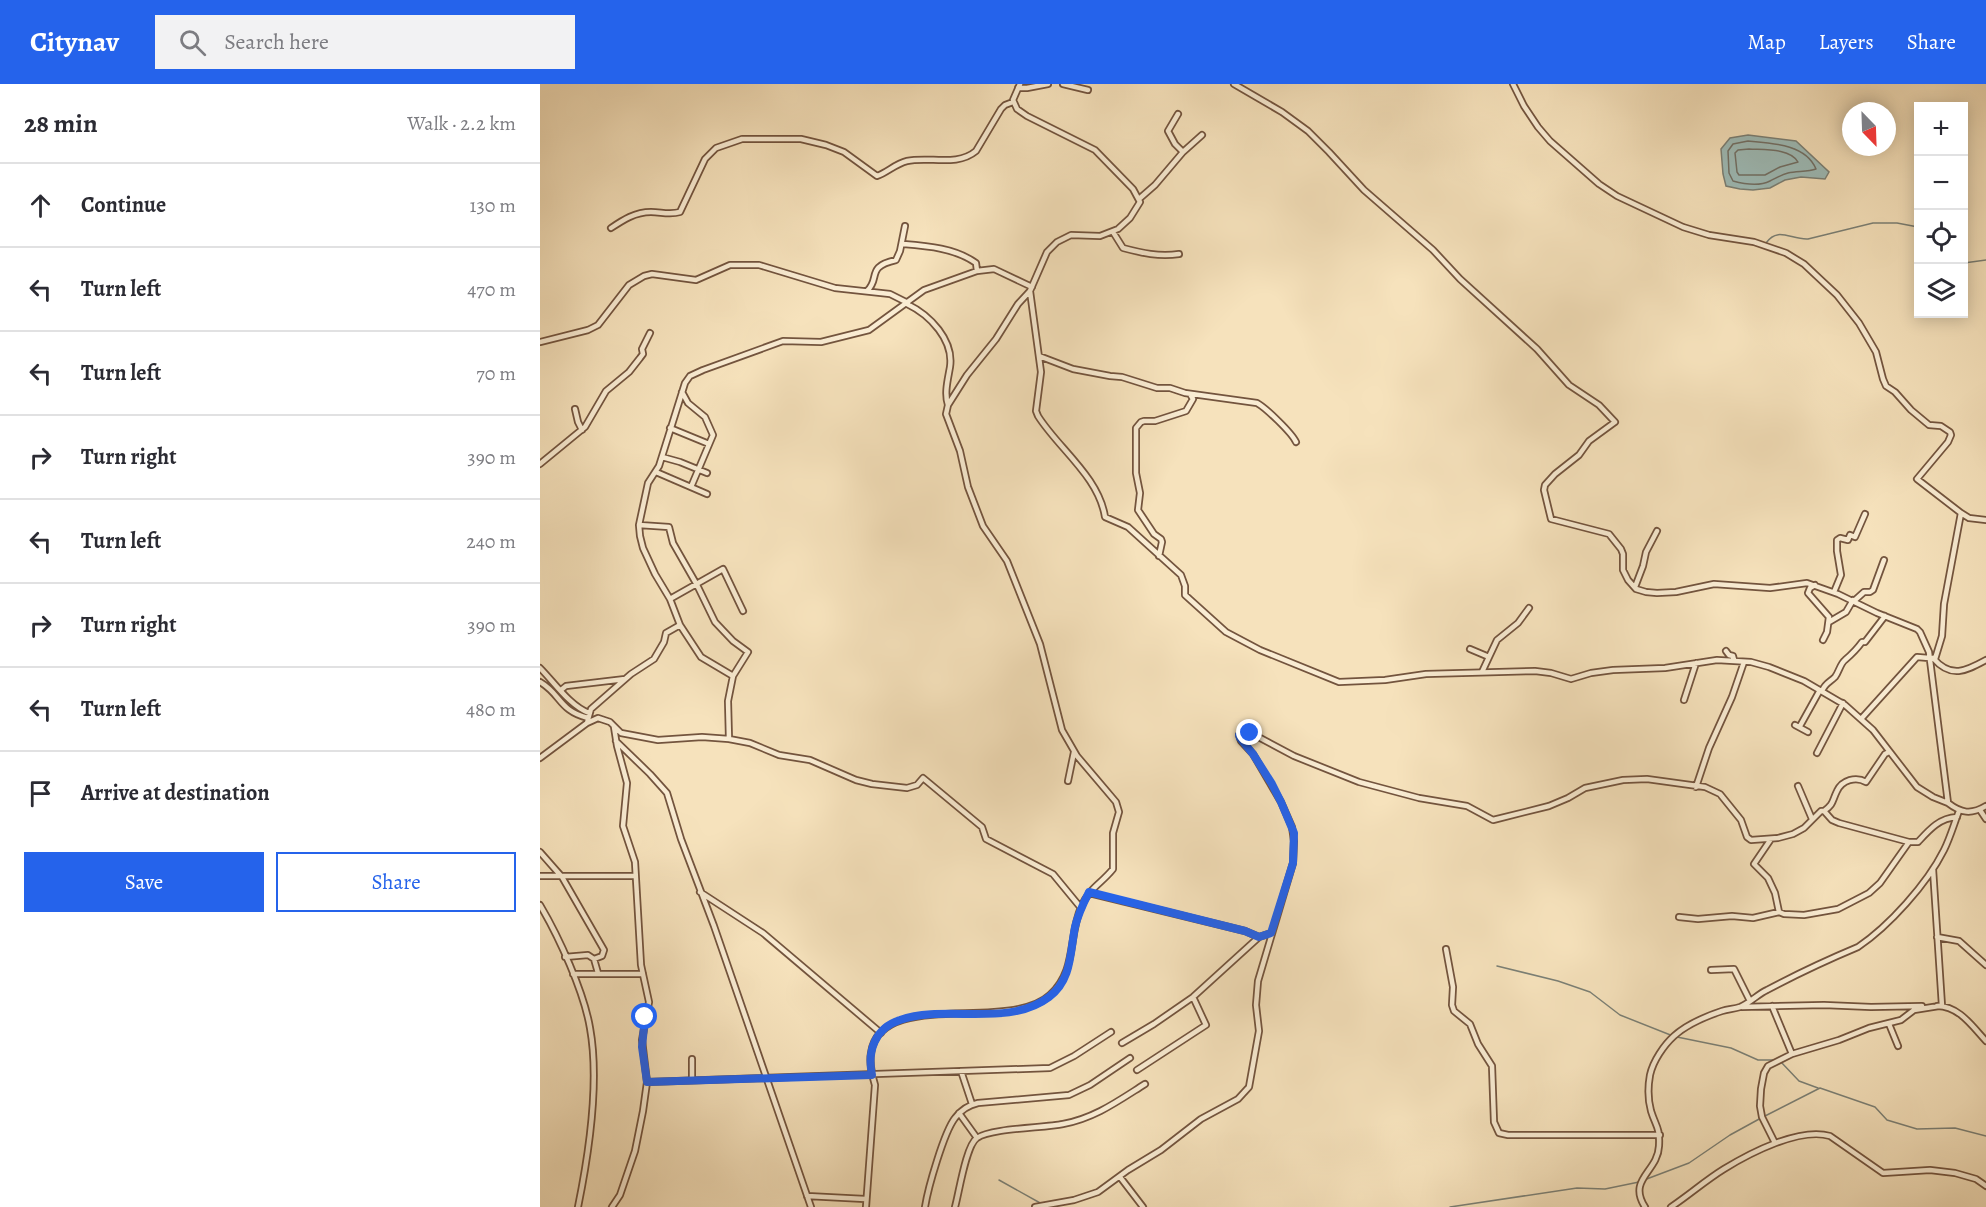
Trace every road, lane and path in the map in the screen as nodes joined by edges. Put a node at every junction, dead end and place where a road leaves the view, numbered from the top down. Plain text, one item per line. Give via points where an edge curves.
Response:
1 (1048, 84) edge
2 (1063, 84) edge
3 (1512, 84) edge
4 (1238, 85) edge
5 (1019, 86) edge
6 (1088, 90) dead end
7 (1013, 102) junction
8 (1178, 114) dead end
9 (1202, 135) dead end
10 (1183, 152) junction
11 (1139, 199) junction
12 (905, 226) dead end
13 (611, 228) dead end
14 (1113, 232) junction
15 (902, 244) junction
16 (1179, 254) dead end
17 (977, 271) junction
18 (1031, 289) junction
19 (867, 291) junction
20 (907, 304) junction
21 (650, 333) dead end
22 (540, 342) edge
23 (1039, 356) junction
24 (682, 392) junction
25 (1190, 394) junction
26 (948, 405) junction
27 (575, 409) dead end
28 (670, 428) junction
29 (582, 430) junction
30 (1296, 442) dead end
31 (710, 444) junction
32 (662, 457) junction
33 (540, 464) edge
34 (700, 469) junction
35 (656, 472) junction
36 (707, 473) dead end
37 (692, 487) junction
38 (707, 494) dead end
39 (1961, 513) junction
40 (1865, 514) dead end
41 (1986, 520) edge
42 (639, 525) junction
43 (1658, 531) dead end
44 (1159, 556) junction
45 (1884, 560) dead end
46 (697, 585) junction
47 (1815, 585) junction
48 (1635, 587) junction
49 (1834, 592) junction
50 (670, 599) junction
51 (1853, 601) junction
52 (1529, 608) dead end
53 (743, 611) dead end
54 (1885, 616) junction
55 (1830, 622) junction
56 (680, 625) junction
57 (1823, 640) dead end
58 (1470, 649) dead end
59 (1726, 651) dead end
60 (1489, 657) junction
61 (1931, 657) junction
62 (1734, 660) junction
63 (1986, 660) edge
64 (1744, 662) junction
65 (1696, 663) junction
66 (540, 668) edge
67 (1482, 672) junction
68 (733, 676) junction
69 (626, 679) junction
70 (540, 682) edge
71 (561, 690) junction
72 (1821, 690) junction
73 (1684, 700) dead end
74 (1843, 703) junction
75 (588, 718) junction
76 (1861, 719) junction
77 (614, 727) junction
78 (1808, 732) dead end
79 (729, 739) junction
80 (616, 741) junction
81 (1074, 752) junction
82 (1888, 752) junction
83 (1817, 753) dead end
84 (540, 758) edge
85 (1068, 781) dead end
86 (1798, 786) dead end
87 (1696, 787) junction
88 (1948, 803) junction
89 (1986, 806) edge
90 (1980, 810) junction
91 (1824, 811) junction
92 (1958, 814) junction
93 (1986, 819) edge
94 (1812, 820) junction
95 (1771, 839) junction
96 (1910, 842) junction
97 (540, 852) edge
98 (1934, 869) junction
99 (540, 876) edge
100 (635, 876) junction
101 (562, 877) junction
102 (700, 891) junction
103 (1089, 892) junction
104 (540, 905) edge
105 (1081, 908) junction
106 (1779, 912) junction
107 (1679, 917) dead end
108 (1271, 933) junction
109 (1259, 937) junction
110 (1937, 937) junction
111 (1446, 949) dead end
112 (565, 957) junction
113 (594, 959) junction
114 (1986, 965) edge
115 (1711, 970) dead end
116 (598, 973) junction
117 (573, 974) junction
118 (643, 974) junction
119 (1193, 996) junction
120 (1750, 1001) junction
121 (1772, 1006) junction
122 (1941, 1006) junction
123 (1741, 1007) junction
124 (1889, 1024) junction
125 (1111, 1032) dead end
126 (881, 1033) junction
127 (1986, 1041) edge
128 (1122, 1043) dead end
129 (1898, 1046) dead end
130 (1792, 1054) junction
131 (1130, 1058) dead end
132 (692, 1059) dead end
133 (1137, 1070) dead end
134 (961, 1071) junction
135 (872, 1075) junction
136 (767, 1077) junction
137 (692, 1080) junction
138 (647, 1082) junction
139 (1145, 1084) dead end
140 (972, 1104) junction
141 (959, 1113) junction
142 (1660, 1135) junction
143 (977, 1138) junction
144 (1775, 1143) junction
145 (1119, 1177) junction
146 (1986, 1186) edge
147 (807, 1196) junction
148 (866, 1199) junction
149 (578, 1207) edge
150 (612, 1207) edge
151 (811, 1207) edge
152 (866, 1207) edge
153 (925, 1207) edge
154 (956, 1207) edge
155 (1035, 1207) edge
156 (1143, 1207) edge
157 (1645, 1207) edge
158 (1671, 1207) edge

1 - 5 street
2 - 6 street
3 - 39 street via 1550,141 1617,196 1683,227 1776,249 1809,268 1844,303 1869,339 1886,386 1929,425 1950,432 1948,442 1917,479
4 - 48 street via 1308,131 1364,190 1537,349 1569,385 1599,405 1615,422 1549,479 1544,490 1551,519 1601,530 1614,538 1623,554 1623,570
5 - 7 street
7 - 11 street via 1027,116 1095,150
7 - 13 street via 1001,109 970,156 945,162 907,161 877,176 844,152 826,145 801,139 742,138 716,148 705,159 680,212 630,216
8 - 10 street via 1168,130
9 - 10 street
10 - 11 street
11 - 14 street via 1139,207
12 - 15 street
14 - 16 street via 1123,248 1153,255
14 - 18 street via 1100,236 1071,235 1057,242 1047,252
15 - 17 street via 935,247 969,258 976,263
15 - 19 street via 896,260 876,269
17 - 18 street via 994,269
17 - 20 street via 924,290
18 - 23 street
18 - 26 street
19 - 20 street via 890,294
19 - 22 street via 836,288 759,265 730,265 692,280 652,274 629,285 598,325
20 - 24 street via 869,330 821,342 783,341 703,370 690,376
20 - 26 street via 931,321 949,348
21 - 29 street via 636,364 606,391
23 - 25 street via 1073,369
23 - 44 street via 1038,416 1097,492 1105,517 1128,527
24 - 28 street
24 - 31 street via 687,403 705,417 713,435
25 - 30 street via 1257,403
25 - 44 street via 1193,399 1185,411 1141,422 1136,428 1138,510 1161,539
26 - 81 street via 947,419 968,487 983,526 1006,561 1034,627 1059,724
27 - 29 street
28 - 31 street
28 - 32 street
29 - 33 street
31 - 34 street
32 - 34 street
32 - 35 street
34 - 36 street
34 - 37 street
35 - 37 street
35 - 42 street via 648,483
37 - 38 street
39 - 41 street
39 - 61 street via 1942,636 1939,650
40 - 49 street via 1855,537 1838,540 1840,575
42 - 46 street via 669,527 673,543
42 - 50 street via 644,548
43 - 48 street via 1646,552
44 - 67 street via 1181,575 1185,595 1226,632 1335,681
45 - 51 street via 1873,590
46 - 50 street
46 - 53 street via 723,569
46 - 68 street via 715,622 748,652
47 - 48 street via 1770,588 1713,584 1657,593
47 - 49 street
47 - 55 street via 1808,593
49 - 51 street
50 - 56 street
51 - 54 street
51 - 55 street via 1846,612
52 - 60 street via 1497,640
54 - 61 street via 1917,628
54 - 72 street
55 - 57 street
56 - 68 street via 701,657
56 - 69 street via 666,633 654,659
58 - 60 street
59 - 62 street
60 - 67 street
61 - 63 street via 1942,667 1962,672
61 - 76 street via 1917,657
61 - 88 street
62 - 64 street
62 - 65 street
64 - 72 street via 1792,675
64 - 87 street
65 - 67 street via 1613,670 1571,679 1535,671
65 - 73 street
66 - 71 street
68 - 79 street via 728,700
69 - 71 street
69 - 75 street via 599,702
70 - 75 street via 569,711
71 - 75 street
72 - 74 street
72 - 78 street via 1797,725
74 - 76 street
74 - 83 street
75 - 77 street via 607,721
75 - 84 street
76 - 82 street
77 - 79 street via 621,733 658,740
77 - 80 street
79 - 105 street via 758,745 778,755 810,760 872,784 907,788 923,778 982,827 986,838 1053,874
80 - 100 street via 627,783 623,825 635,862
80 - 102 street via 667,793
81 - 85 street
81 - 103 street via 1116,802 1119,812 1113,833 1113,868
82 - 88 street via 1917,787
82 - 91 street via 1866,783 1857,779 1845,782
86 - 94 street
87 - 95 street via 1720,794 1741,820 1749,840
87 - 108 street via 1660,779 1615,781 1585,788 1549,806 1493,820 1467,806 1359,782 1242,731 1241,741 1272,784 1294,833 1293,863
88 - 92 street
89 - 90 street
90 - 92 street
90 - 93 street
91 - 94 street
91 - 96 street via 1839,823
92 - 96 street via 1932,826 1918,842
92 - 98 street
94 - 95 street via 1799,831
95 - 106 street via 1754,864 1768,878
96 - 106 street via 1880,883 1848,905 1825,913
97 - 101 street
98 - 110 street
98 - 120 street via 1871,938
99 - 101 street
100 - 101 street
100 - 118 street
101 - 113 street via 604,950 602,956
102 - 126 street via 763,933
102 - 136 street
103 - 105 street
103 - 109 street
104 - 112 street
105 - 126 street via 1064,981 1049,997 1008,1012 901,1019
106 - 107 street via 1753,918
108 - 109 street
108 - 145 street via 1258,981 1259,1031 1250,1087 1238,1099 1201,1119
109 - 119 street
110 - 114 street via 1959,941
110 - 122 street
111 - 142 street via 1454,1011 1470,1024 1492,1066 1494,1122 1499,1133
112 - 113 street via 588,955
112 - 117 street
113 - 116 street
115 - 120 street via 1734,969
116 - 117 street
116 - 118 street
117 - 149 street via 590,1028 594,1074 590,1140
118 - 138 street via 649,997 642,1040
119 - 128 street
119 - 133 street via 1206,1025
120 - 123 street
121 - 122 street
121 - 123 street
121 - 130 street
122 - 124 street via 1914,1010
122 - 127 street via 1960,1014
123 - 142 street via 1721,1011 1683,1029 1661,1052 1651,1073 1649,1093
124 - 129 street
124 - 130 street
125 - 134 street via 1050,1068
126 - 135 street via 871,1051
130 - 144 street via 1768,1066 1764,1073 1762,1117
131 - 140 street via 1069,1095
132 - 137 street
134 - 135 street
134 - 140 street
135 - 136 street
135 - 148 street via 875,1085
136 - 137 street
136 - 147 street
137 - 138 street
138 - 150 street via 635,1151
139 - 143 street via 1086,1118
140 - 141 street
141 - 143 street
141 - 153 street via 944,1140
142 - 157 street via 1656,1161 1639,1182
143 - 154 street via 970,1149
144 - 146 street via 1806,1135 1830,1136 1883,1173 1938,1171 1965,1175
144 - 158 street via 1723,1169
145 - 155 street via 1098,1192
145 - 156 street
147 - 148 street
147 - 151 street
148 - 152 street

